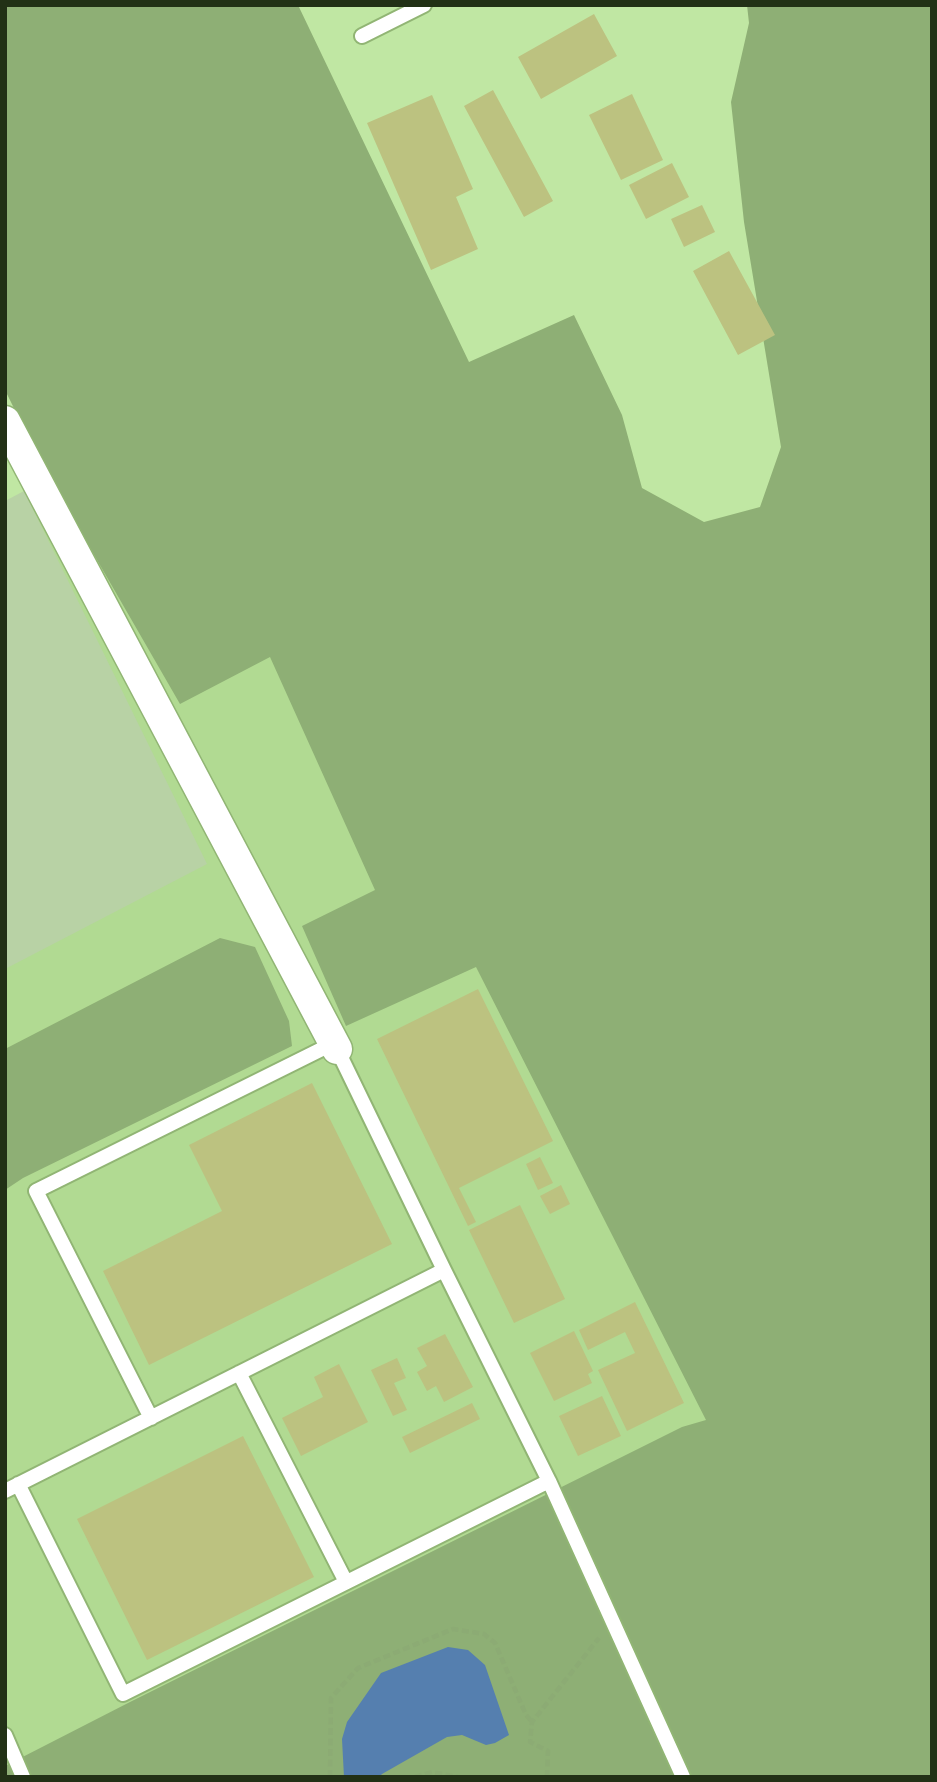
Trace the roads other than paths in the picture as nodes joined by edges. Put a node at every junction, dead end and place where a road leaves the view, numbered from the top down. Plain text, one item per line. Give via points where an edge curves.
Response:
1 (424, 5) edge
2 (362, 36) dead end
3 (5, 421) edge
4 (336, 1046) junction
5 (444, 1270) junction
6 (239, 1373) junction
7 (151, 1418) junction
8 (549, 1481) junction
9 (12, 1488) edge
10 (346, 1582) junction
11 (5, 1735) edge
12 (10, 1755) edge
13 (23, 1777) edge
14 (683, 1777) edge

1 - 2 lane
3 - 4 street
4 - 5 lane
4 - 7 lane via 36,1191
5 - 6 lane
5 - 8 lane
6 - 7 lane
6 - 10 lane
7 - 9 lane
8 - 10 lane
8 - 14 lane
9 - 10 lane via 123,1693
11 - 12 lane
12 - 13 lane

